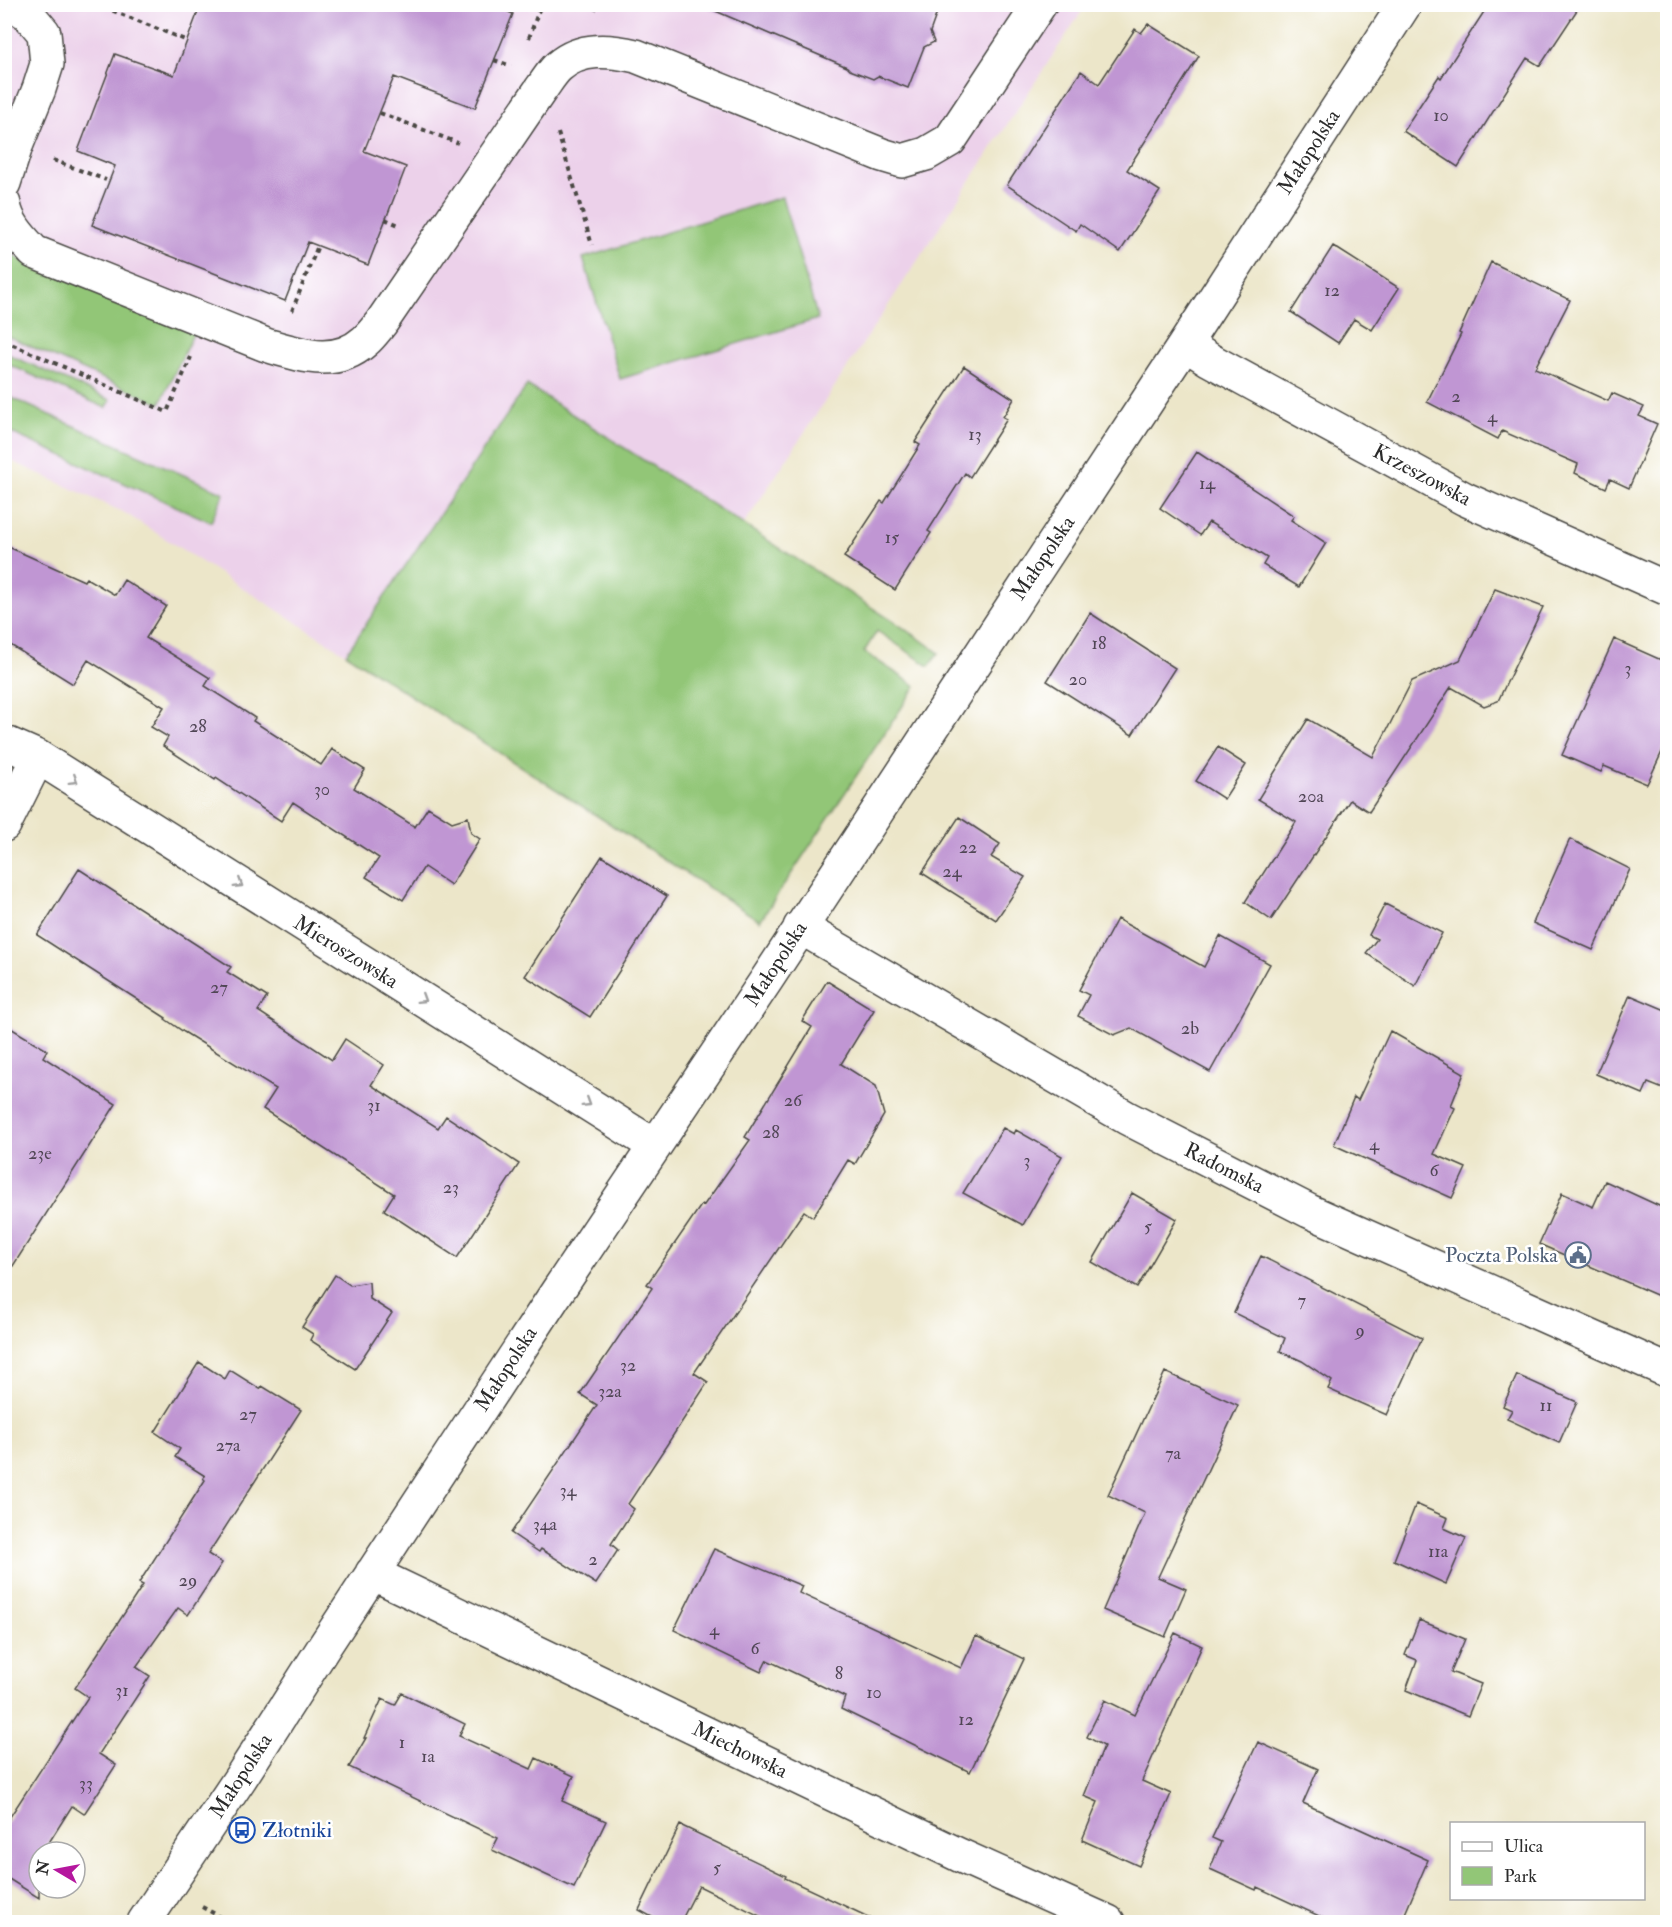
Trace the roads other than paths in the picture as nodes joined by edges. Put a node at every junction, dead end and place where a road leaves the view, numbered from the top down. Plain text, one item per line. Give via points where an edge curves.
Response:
1 (13, 4) edge
2 (1040, 4) edge
3 (1405, 4) edge
4 (4, 183) edge
5 (4, 204) edge
6 (1185, 344) junction
7 (1668, 589) edge
8 (4, 742) edge
9 (38, 757) junction
10 (4, 825) edge
11 (800, 927) junction
12 (655, 1146) junction
13 (1668, 1371) edge
14 (372, 1573) junction
15 (144, 1923) edge
16 (1108, 1923) edge

1 - 4 street via 44,33 47,64
2 - 5 street via 950,140 926,154 902,161 636,56 592,51 572,57 529,79 495,158 381,323 365,341 344,355 321,358 277,348 34,252 19,236
3 - 6 street, Małopolska
6 - 7 street, Krzeszowska via 1465,499
6 - 11 street, Małopolska
8 - 9 street, Mieroszowska
9 - 10 street
9 -> 12 street, Mieroszowska
11 - 12 street, Małopolska
11 - 13 street, Radomska via 1127,1118 1289,1201
12 - 14 street, Małopolska
14 - 15 street, Małopolska
14 - 16 street, Miechowska

